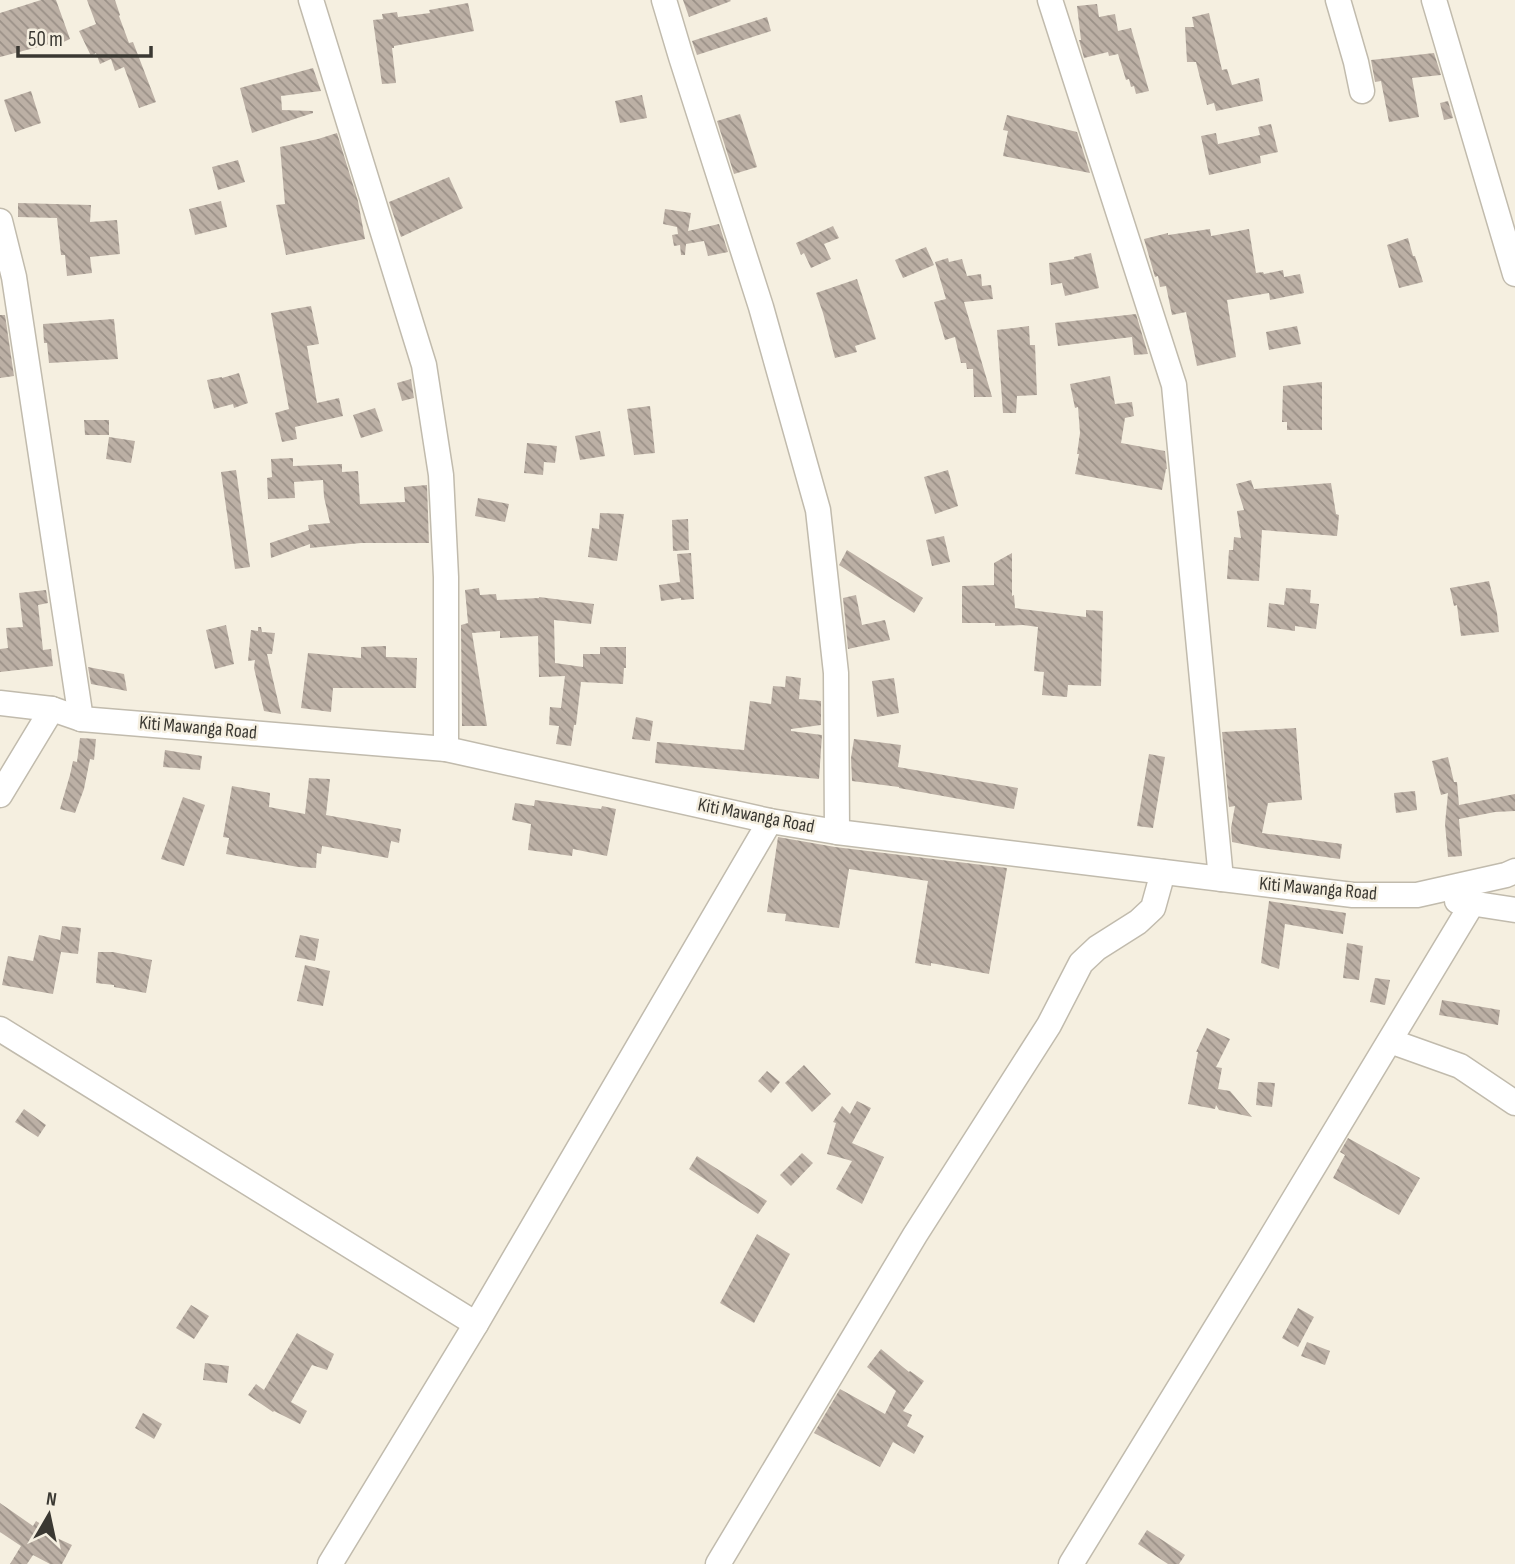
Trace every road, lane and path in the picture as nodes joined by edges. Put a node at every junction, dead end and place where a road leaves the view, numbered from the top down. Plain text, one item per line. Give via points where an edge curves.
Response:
1 (311, 0) edge
2 (664, 0) edge
3 (1050, 0) edge
4 (1338, 0) edge
5 (1434, 0) edge
6 (1362, 91) dead end
7 (0, 221) edge
8 (1515, 274) edge
9 (0, 703) edge
10 (52, 709) junction
11 (81, 719) junction
12 (446, 748) junction
13 (0, 795) edge
14 (770, 821) junction
15 (837, 832) junction
16 (1515, 871) edge
17 (1163, 872) junction
18 (1221, 879) junction
19 (1417, 895) junction
20 (1472, 904) junction
21 (1515, 910) edge
22 (0, 1029) edge
23 (1390, 1041) junction
24 (1515, 1103) edge
25 (475, 1324) junction
26 (330, 1564) edge
27 (718, 1564) edge
28 (1071, 1564) edge

1 - 12 street via 424,365 441,475
2 - 15 street via 761,307 818,510 836,673
3 - 18 street via 1174,385
4 - 6 street
5 - 8 street
7 - 11 street via 14,278
9 - 10 street, Kiti Mawanga Road
10 - 11 street, Kiti Mawanga Road
10 - 13 street
11 - 12 street, Kiti Mawanga Road
12 - 14 street, Kiti Mawanga Road
14 - 15 street, Kiti Mawanga Road
14 - 25 street
15 - 17 street, Kiti Mawanga Road
16 - 19 street, Kiti Mawanga Road
17 - 18 street, Kiti Mawanga Road
17 - 27 street via 1153,908 1082,963 1049,1025 915,1235
18 - 19 street, Kiti Mawanga Road via 1353,895
19 - 20 street
20 - 21 street
20 - 23 street
22 - 25 street
23 - 24 street via 1460,1066
23 - 28 street
25 - 26 street

